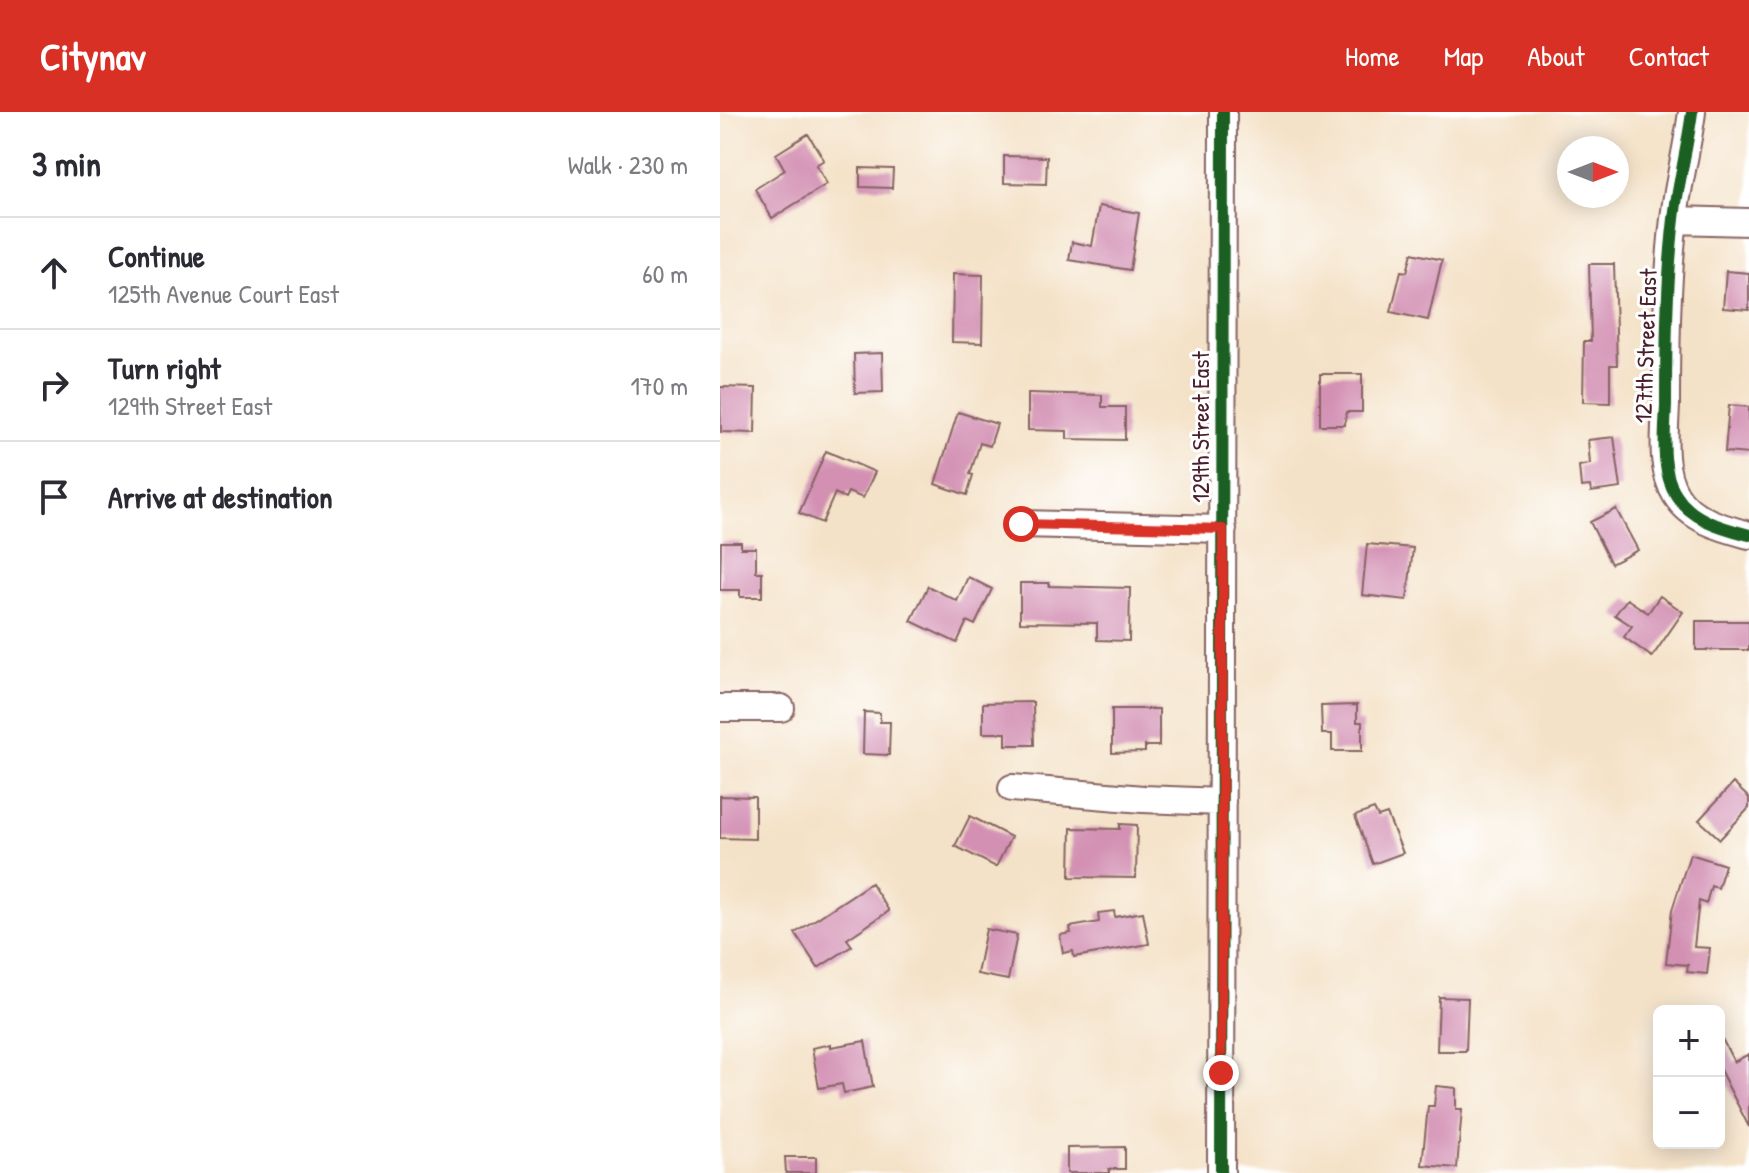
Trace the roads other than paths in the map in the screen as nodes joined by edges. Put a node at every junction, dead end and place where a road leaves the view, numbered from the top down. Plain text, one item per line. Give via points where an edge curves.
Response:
1 (1223, 112) edge
2 (1692, 112) edge
3 (1674, 220) junction
4 (1749, 222) edge
5 (1021, 524) dead end
6 (1223, 529) junction
7 (1749, 535) edge
8 (720, 708) edge
9 (781, 708) dead end
10 (1012, 788) dead end
11 (1222, 802) junction
12 (1221, 1173) edge

1 - 6 street, 129th Street East
2 - 3 street, 127th Street East
3 - 4 street
3 - 7 street, 127th Street East via 1665,462 1684,506 1717,526
5 - 6 street
6 - 11 street, 129th Street East
8 - 9 street
10 - 11 street
11 - 12 street, 129th Street East

